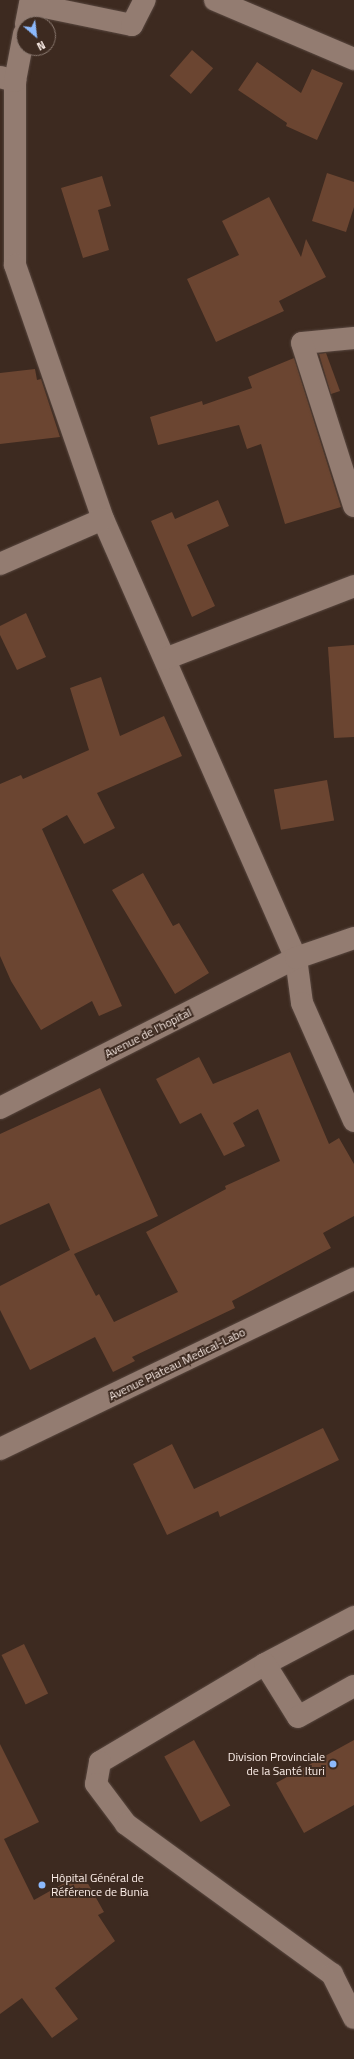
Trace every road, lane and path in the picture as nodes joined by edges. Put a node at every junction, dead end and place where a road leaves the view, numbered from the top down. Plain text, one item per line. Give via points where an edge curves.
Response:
1 (144, 0) edge
2 (216, 0) edge
3 (28, 16) edge
4 (16, 55) edge
5 (354, 59) edge
6 (7, 79) edge
7 (354, 338) edge
8 (354, 506) edge
9 (103, 520) junction
10 (0, 564) edge
11 (354, 586) edge
12 (165, 659) junction
13 (354, 938) edge
14 (296, 958) junction
15 (1, 1105) edge
16 (354, 1121) edge
17 (354, 1279) edge
18 (0, 1449) edge
19 (354, 1617) edge
20 (265, 1664) junction
21 (354, 1686) edge
22 (354, 2018) edge

1 - 3 street via 132,25 30,4
2 - 5 street
4 - 6 street
6 - 9 street via 15,265
7 - 8 street via 302,343
9 - 10 street
9 - 12 street
11 - 12 street
12 - 14 street
13 - 14 street, Avenue de l'hopital
14 - 15 street, Avenue de l'hopital
14 - 16 street via 302,1003
17 - 18 street, Avenue Plateau Medical-Labo
19 - 20 street
20 - 21 street via 298,1717
20 - 22 street via 100,1762 96,1784 126,1824 332,1974

